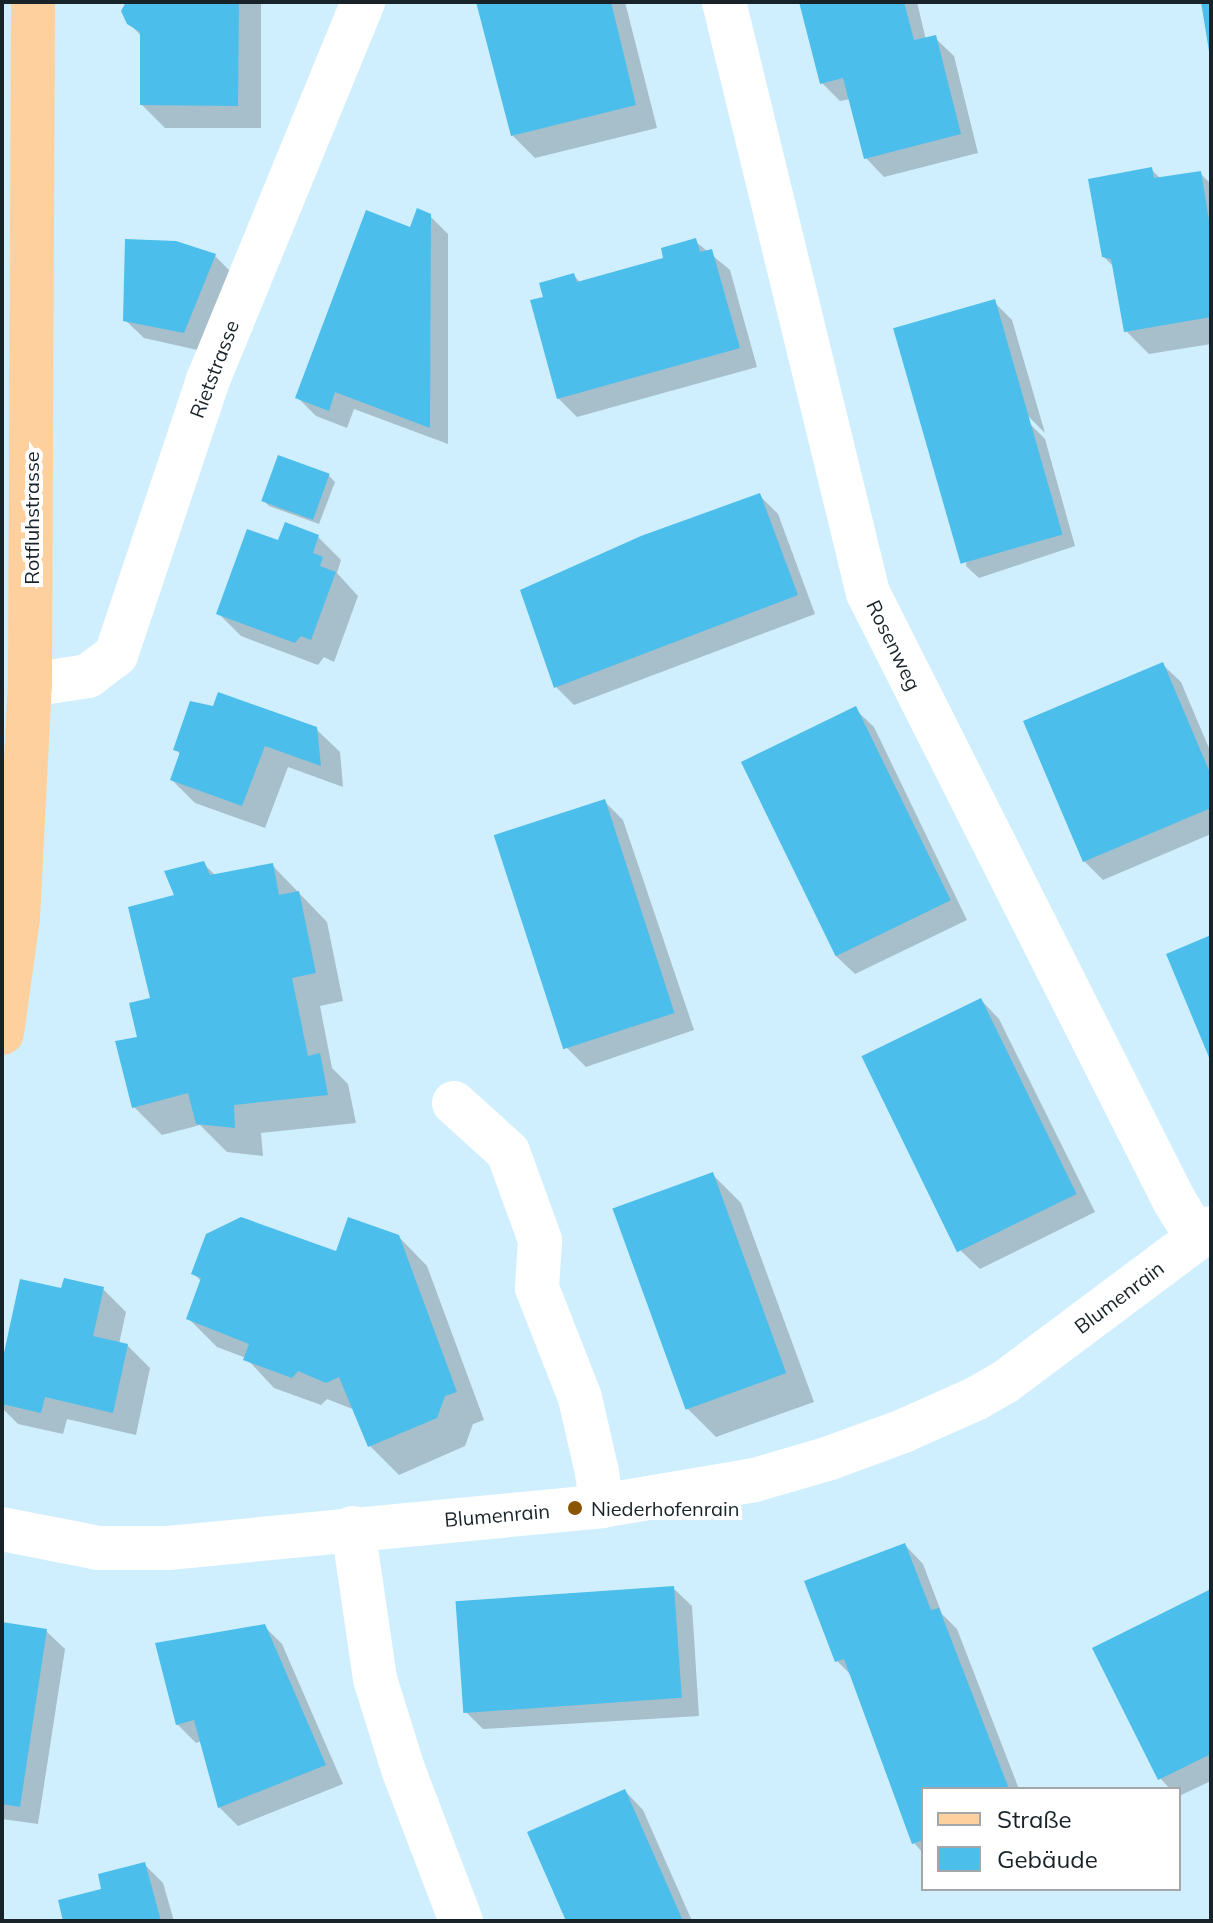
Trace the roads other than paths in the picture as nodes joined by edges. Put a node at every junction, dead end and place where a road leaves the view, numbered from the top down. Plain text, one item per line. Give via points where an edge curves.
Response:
1 (33, 2) edge
2 (363, 2) edge
3 (724, 2) edge
4 (30, 685) junction
5 (2, 1033) edge
6 (454, 1103) dead end
7 (1204, 1233) edge
8 (601, 1506) junction
9 (353, 1528) junction
10 (2, 1529) edge
11 (461, 1921) edge

1 - 4 main road, Rotfluhstrasse
2 - 4 street, Rietstrasse via 208,380 116,655 88,676
3 - 7 street, Rosenweg via 868,593 1174,1200
4 - 5 main road, Rotfluhstrasse via 18,918
6 - 8 street via 508,1152 540,1240 537,1288 580,1398
7 - 8 street, Blumenrain via 977,1398 813,1463 680,1495
8 - 9 street, Blumenrain
9 - 10 street, Blumenrain via 133,1549 59,1543
9 - 11 street via 375,1679

